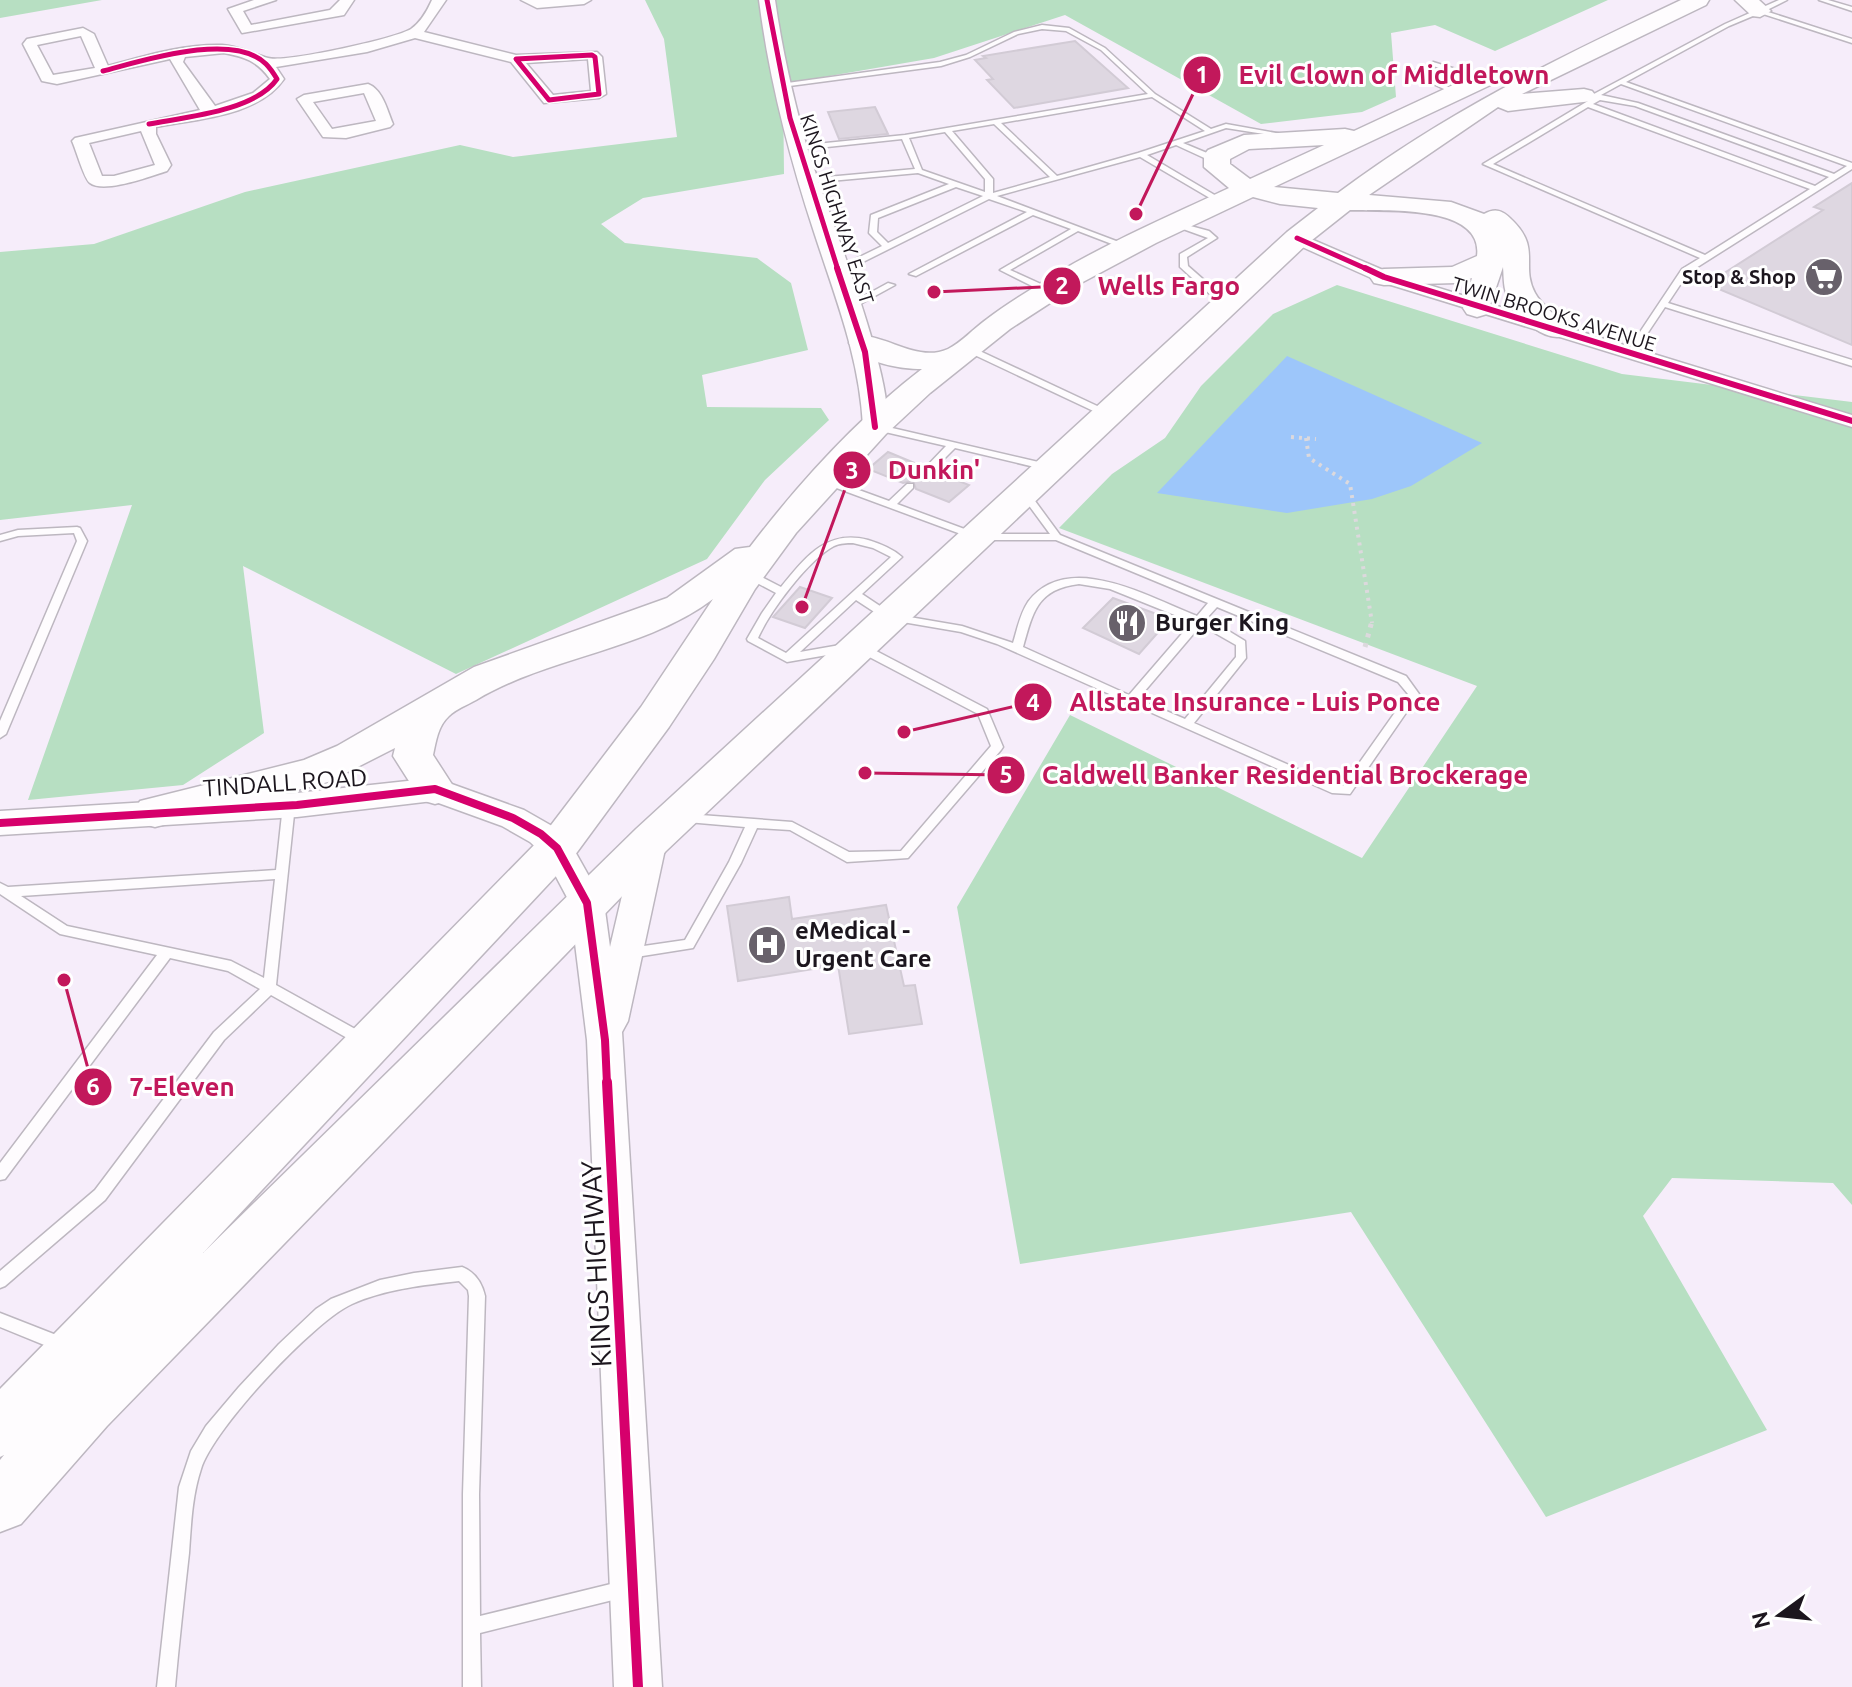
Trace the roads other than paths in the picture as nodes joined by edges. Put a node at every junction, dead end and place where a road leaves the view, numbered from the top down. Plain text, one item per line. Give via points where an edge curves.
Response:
1 (269, 0) edge
2 (347, 0) edge
3 (439, 0) edge
4 (528, 0) edge
5 (584, 0) edge
6 (767, 0) edge
7 (1656, 0) edge
8 (1698, 0) edge
9 (1784, 0) edge
10 (1822, 0) edge
11 (1753, 5) edge
12 (1852, 9) edge
13 (247, 30) junction
14 (413, 33) junction
15 (1852, 41) edge
16 (239, 50) junction
17 (178, 55) junction
18 (516, 59) junction
19 (268, 64) junction
20 (103, 71) junction
21 (1483, 79) junction
22 (1620, 82) junction
23 (782, 85) junction
24 (1455, 92) junction
25 (266, 93) junction
26 (1153, 95) junction
27 (304, 99) junction
28 (1591, 99) junction
29 (210, 110) junction
30 (1472, 114) junction
31 (996, 122) junction
32 (149, 124) junction
33 (947, 130) junction
34 (1210, 131) junction
35 (1362, 135) junction
36 (905, 137) junction
37 (1302, 138) junction
38 (1176, 143) junction
39 (799, 148) junction
40 (1141, 155) junction
41 (1216, 160) junction
42 (1426, 166) junction
43 (1852, 166) edge
44 (919, 171) junction
45 (1835, 177) junction
46 (1055, 178) junction
47 (808, 181) junction
48 (957, 184) junction
49 (1250, 188) junction
50 (1816, 189) junction
51 (989, 196) junction
52 (1220, 202) junction
53 (1340, 204) junction
54 (1033, 212) junction
55 (1184, 219) junction
56 (1270, 227) junction
57 (1078, 228) junction
58 (887, 246) junction
59 (1128, 247) junction
60 (1706, 258) junction
61 (1488, 262) junction
62 (838, 271) junction
63 (913, 274) dead end
64 (1384, 277) junction
65 (891, 285) dead end
66 (1049, 291) junction
67 (1226, 304) junction
68 (1663, 304) junction
69 (850, 306) junction
70 (1477, 308) junction
71 (1554, 330) junction
72 (864, 343) junction
73 (959, 353) junction
74 (1630, 353) junction
75 (1852, 363) edge
76 (1107, 414) junction
77 (1852, 421) edge
78 (875, 427) junction
79 (953, 445) junction
80 (929, 469) dead end
81 (1037, 480) junction
82 (826, 481) junction
83 (910, 486) dead end
84 (890, 505) junction
85 (784, 526) junction
86 (977, 537) junction
87 (1057, 537) junction
88 (0, 538) edge
89 (748, 574) junction
90 (783, 593) junction
91 (856, 595) junction
92 (1215, 602) junction
93 (889, 617) junction
94 (1198, 621) junction
95 (857, 646) junction
96 (1017, 649) junction
97 (787, 658) junction
98 (1131, 700) junction
99 (436, 705) junction
100 (1187, 725) junction
101 (0, 734) edge
102 (435, 789) junction
103 (289, 805) junction
104 (155, 812) junction
105 (0, 823) edge
106 (753, 823) junction
107 (663, 828) junction
108 (557, 848) junction
109 (282, 874) junction
110 (3, 890) edge
111 (587, 903) junction
112 (167, 952) junction
113 (627, 953) junction
114 (269, 988) junction
115 (605, 1040) junction
116 (370, 1044) junction
117 (0, 1174) edge
118 (0, 1281) edge
119 (0, 1320) edge
120 (74, 1350) junction
121 (0, 1429) edge
122 (0, 1503) edge
123 (631, 1588) junction
124 (471, 1627) junction
125 (166, 1687) edge
126 (472, 1687) edge
127 (638, 1687) edge

1 - 13 street via 235,9
2 - 13 street via 339,12
3 - 14 street
4 - 5 street
6 - 23 street, KINGS HIGHWAY EAST
7 - 21 highway
8 - 30 highway
9 - 11 lane
10 - 12 lane
11 - 15 lane
11 - 22 lane
13 - 16 street
14 - 18 street
14 - 19 street
16 - 17 street
16 - 19 street
17 - 20 street
17 - 29 street via 176,62
18 - 18 street via 592,55 599,94 549,100
19 - 25 street via 277,79
20 - 20 street via 83,32 30,44 51,80
21 - 24 highway
21 - 24 lane via 1433,64 1412,73
22 - 28 lane
22 - 43 lane
23 - 26 lane via 941,64 1042,27 1067,29 1103,49
23 - 39 street, KINGS HIGHWAY EAST
24 - 35 highway
25 - 27 street
25 - 29 street
26 - 31 lane
26 - 34 lane
27 - 27 street via 368,88 386,121 378,127 328,134
28 - 30 highway via 1520,101
28 - 45 lane via 1636,104
28 - 50 lane
28 - 60 lane via 1487,164
29 - 32 street
30 - 42 highway
31 - 33 lane
31 - 46 lane
32 - 32 street via 161,168 115,181 96,180 80,141
33 - 36 lane
33 - 51 lane via 989,179
34 - 37 lane via 1226,126
34 - 38 lane
35 - 37 highway
35 - 49 highway
36 - 39 lane
36 - 44 lane
37 - 41 highway via 1235,144
38 - 40 lane
38 - 41 lane
39 - 47 street, KINGS HIGHWAY EAST
40 - 46 lane
40 - 52 lane
41 - 49 highway via 1222,174
42 - 53 highway
42 - 71 highway via 1508,228 1518,251 1522,298
43 - 45 lane
44 - 47 lane
44 - 48 lane
45 - 50 lane
46 - 51 lane
47 - 62 street, KINGS HIGHWAY EAST
48 - 51 lane
48 - 58 lane via 874,217 873,233
49 - 52 highway
49 - 53 highway via 1276,198
50 - 60 lane
51 - 54 lane
51 - 58 lane
52 - 55 highway
53 - 56 highway
53 - 61 highway via 1403,202 1461,214 1489,235
54 - 57 lane
54 - 63 lane
55 - 56 highway
55 - 59 highway
55 - 67 lane via 1213,238 1183,256 1184,267
56 - 64 street, TWIN BROOKS AVENUE
56 - 67 highway
57 - 59 lane
57 - 66 lane via 1004,270
58 - 62 lane
59 - 66 highway
60 - 68 lane via 1685,271
61 - 64 highway via 1456,275
61 - 70 highway
62 - 69 street, KINGS HIGHWAY EAST
64 - 70 street, TWIN BROOKS AVENUE
65 - 69 lane
66 - 73 highway
67 - 76 highway
68 - 74 lane
68 - 75 lane
69 - 72 street, KINGS HIGHWAY EAST
70 - 71 street, TWIN BROOKS AVENUE
71 - 74 street, TWIN BROOKS AVENUE
72 - 73 highway via 903,360
72 - 78 street, KINGS HIGHWAY EAST
73 - 76 lane
73 - 78 highway
74 - 77 street, TWIN BROOKS AVENUE
76 - 81 highway
78 - 79 lane
78 - 82 highway
79 - 80 lane
79 - 81 lane
81 - 86 highway
81 - 87 lane
82 - 84 lane
82 - 85 highway
83 - 84 lane
84 - 86 lane
85 - 89 highway
85 - 99 highway via 680,606 513,665
86 - 87 lane
86 - 93 highway
87 - 92 lane
88 - 101 lane via 77,530 82,541
89 - 90 lane
89 - 108 highway via 655,717
90 - 91 lane via 812,559 837,541 882,547 897,557
90 - 97 lane via 752,639
91 - 93 lane
91 - 97 lane
92 - 94 lane
92 - 100 lane via 1402,679 1414,694 1346,791
93 - 95 highway
93 - 96 lane via 962,629
94 - 96 lane via 1108,584 1070,582 1050,588 1033,603
94 - 98 lane
94 - 100 lane via 1233,638 1243,651
95 - 97 lane
95 - 106 lane via 983,712 997,747 904,855 847,857 792,826
95 - 107 highway
96 - 98 lane
98 - 100 lane
99 - 102 highway via 419,729 413,756
99 - 104 highway via 314,772
102 - 103 street, TINDALL ROAD
102 - 108 street, TINDALL ROAD via 513,818
103 - 104 street, TINDALL ROAD
103 - 109 lane
104 - 105 street, TINDALL ROAD
106 - 107 lane
106 - 113 lane via 689,944
107 - 111 highway
107 - 113 street, KINGS HIGHWAY
108 - 111 street, KINGS HIGHWAY
108 - 116 highway
109 - 110 lane
109 - 114 lane
110 - 112 lane via 64,930
111 - 115 street, KINGS HIGHWAY
111 - 122 highway via 87,1406
112 - 114 lane via 231,966
112 - 117 lane
113 - 115 street, KINGS HIGHWAY
114 - 116 lane
114 - 118 lane via 219,1036 100,1195
115 - 123 street, KINGS HIGHWAY
116 - 120 highway
119 - 120 lane
120 - 121 highway
123 - 124 lane
123 - 127 street, KINGS HIGHWAY
124 - 125 lane via 477,1296 462,1274 370,1291 337,1303 211,1433 187,1487
124 - 126 lane

